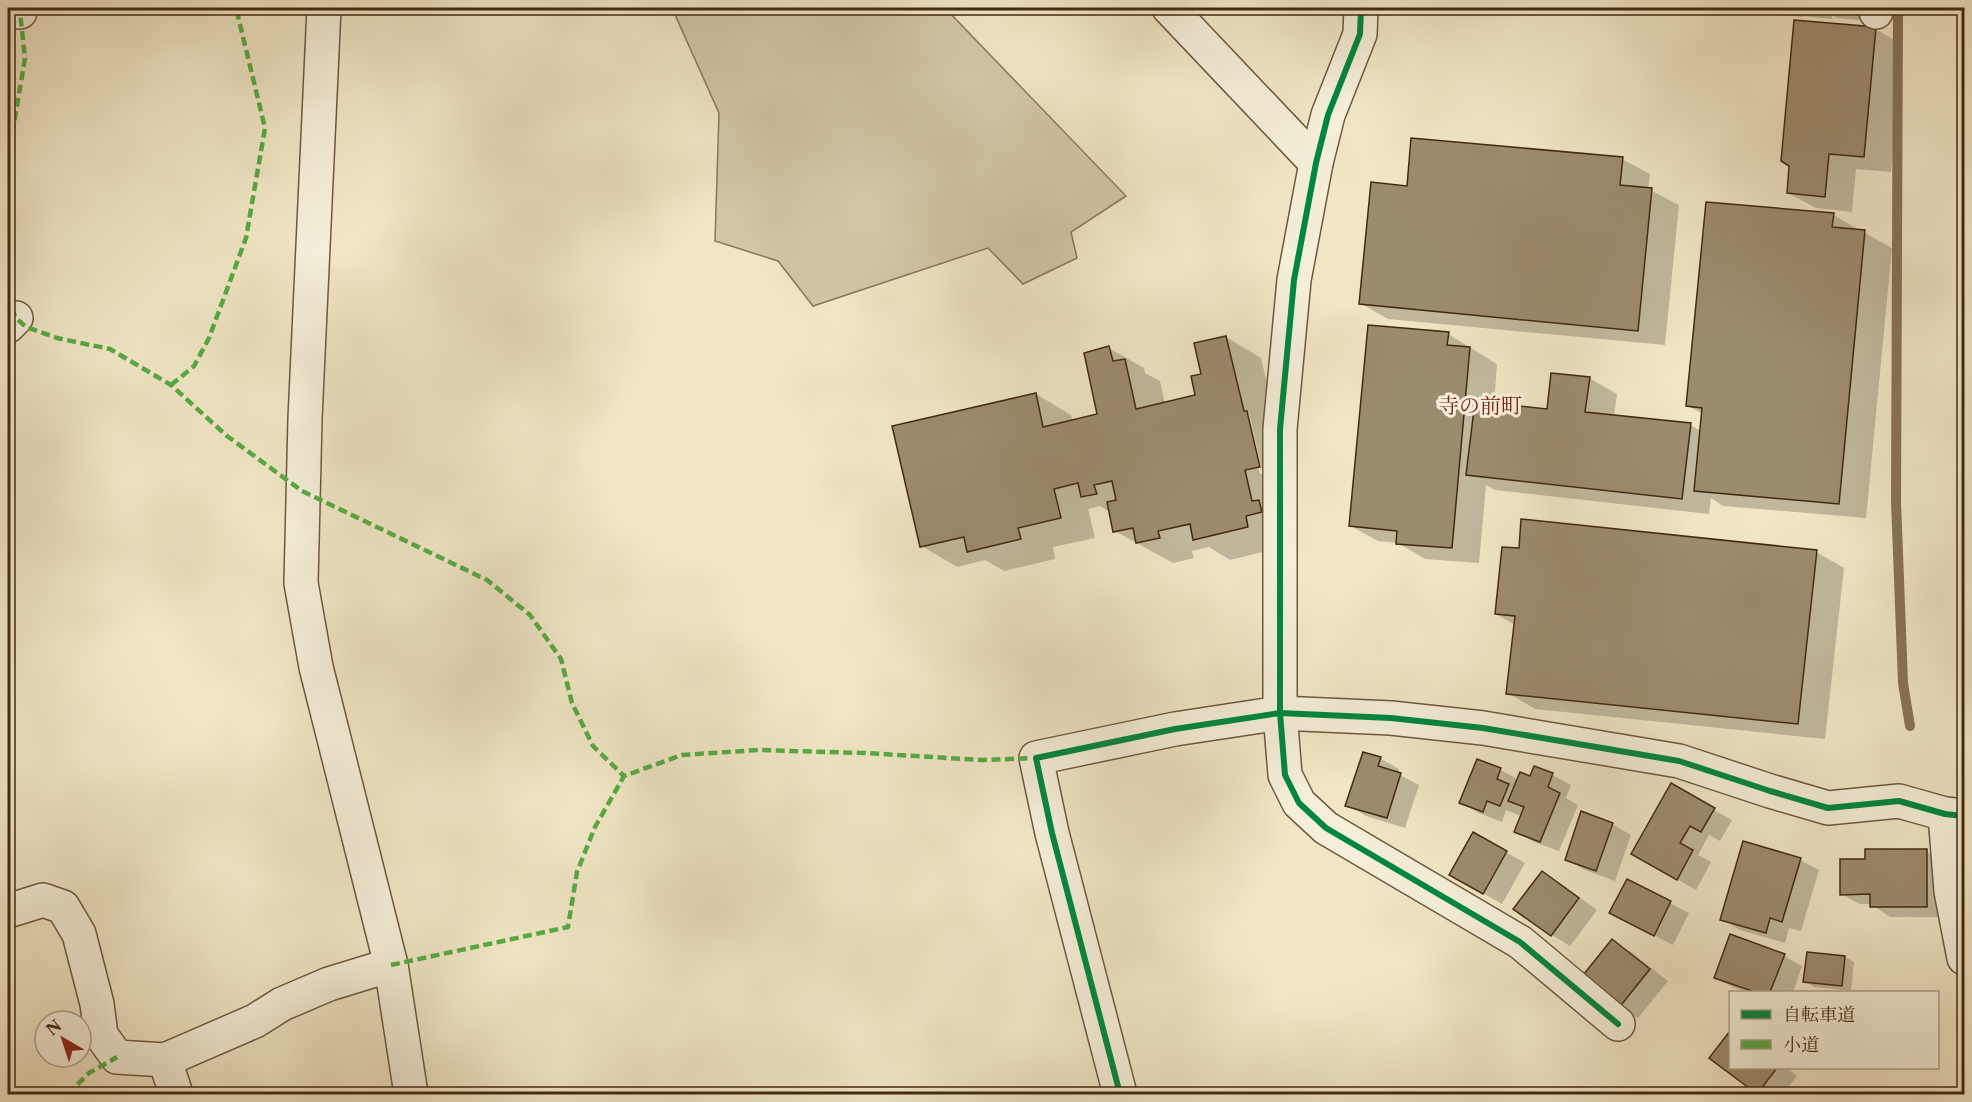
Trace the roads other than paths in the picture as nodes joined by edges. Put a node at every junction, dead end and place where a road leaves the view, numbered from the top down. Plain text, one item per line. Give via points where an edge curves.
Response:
1 (324, 8) edge
2 (1169, 8) edge
3 (1361, 8) edge
4 (1316, 163) junction
5 (1280, 713) junction
6 (1955, 815) edge
7 (8, 911) edge
8 (1965, 958) edge
9 (391, 964) junction
10 (1618, 1024) dead end
11 (165, 1060) junction
12 (176, 1095) edge
13 (411, 1095) edge
14 (1120, 1095) edge

1 - 9 street via 305,407 301,584 316,667
2 - 4 street
3 - 4 street via 1360,34 1328,115
4 - 5 street via 1294,280 1280,429
5 - 6 street via 1391,718 1483,728 1679,761 1828,808 1899,801
5 - 10 street via 1286,775 1299,803 1326,828 1520,942
5 - 14 street via 1175,729 1035,758
6 - 8 street via 1951,891
7 - 11 street via 43,900 63,907 79,934 101,1035 117,1057
9 - 11 street via 329,984
9 - 13 street
11 - 12 street

